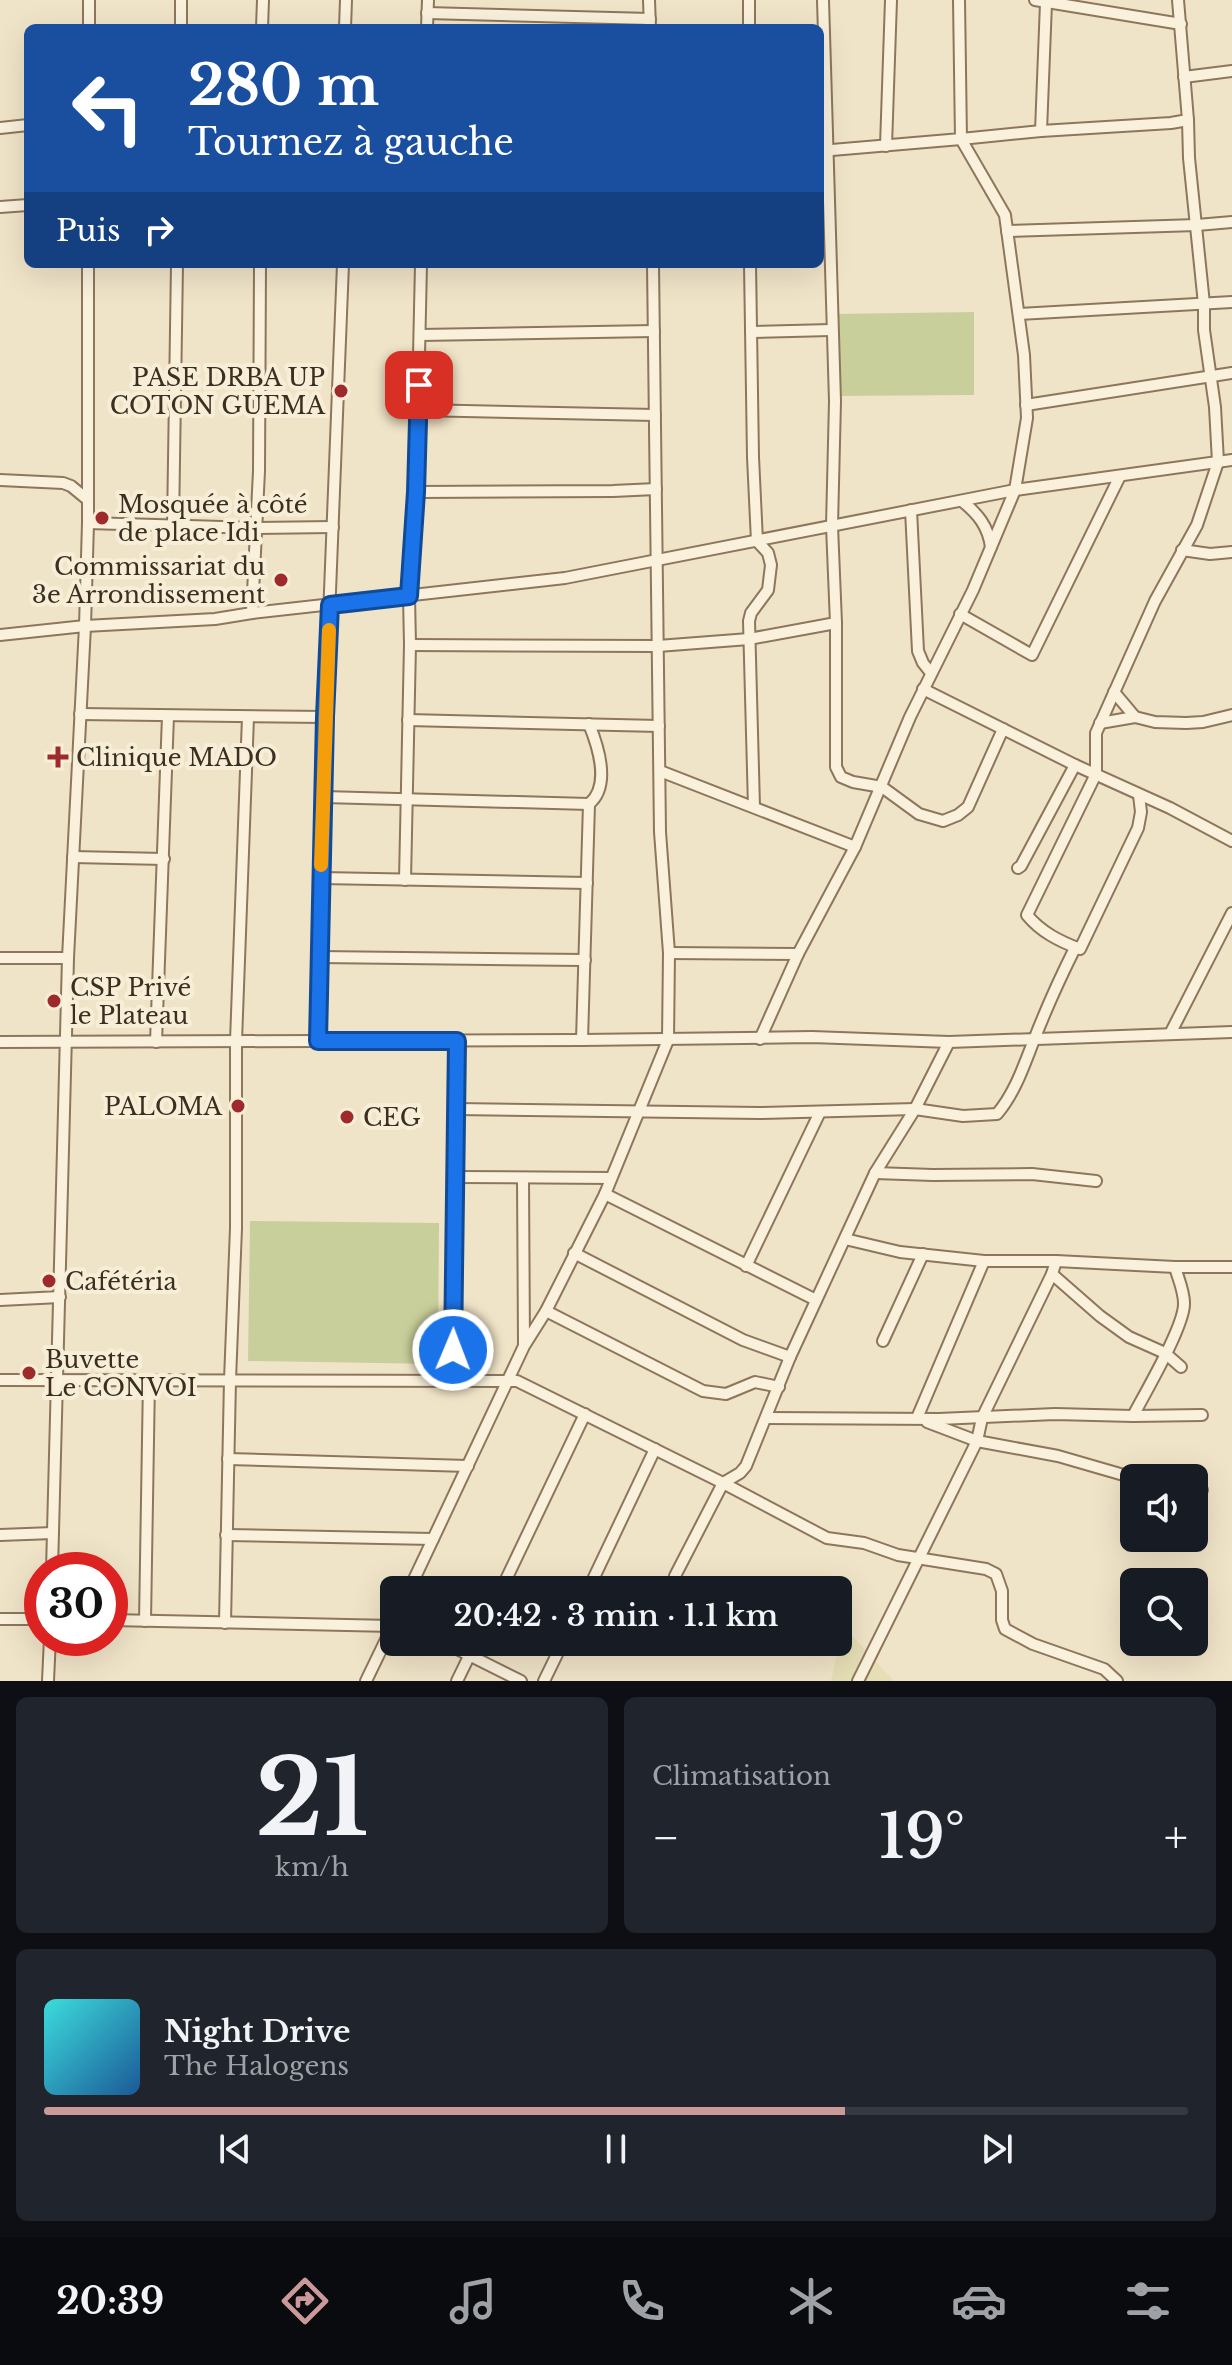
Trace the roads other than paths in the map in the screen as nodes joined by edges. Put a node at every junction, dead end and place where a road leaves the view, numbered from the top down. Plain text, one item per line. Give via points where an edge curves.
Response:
1 (89, 0) edge
2 (181, 0) edge
3 (263, 0) edge
4 (346, 0) edge
5 (428, 0) edge
6 (649, 0) edge
7 (749, 0) edge
8 (823, 0) edge
9 (891, 0) edge
10 (959, 0) edge
11 (1178, 0) edge
12 (1041, 2) edge
13 (427, 13) junction
14 (650, 23) edge
15 (89, 24) edge
16 (181, 24) edge
17 (262, 24) edge
18 (345, 24) edge
19 (427, 24) edge
20 (749, 24) edge
21 (823, 24) edge
22 (1181, 24) junction
23 (1232, 71) edge
24 (1184, 77) junction
25 (1188, 120) junction
26 (24, 125) edge
27 (0, 128) edge
28 (1041, 131) junction
29 (961, 139) junction
30 (886, 146) junction
31 (824, 151) edge
32 (24, 205) edge
33 (0, 207) edge
34 (1232, 222) edge
35 (1197, 225) junction
36 (1007, 231) junction
37 (88, 268) edge
38 (177, 268) edge
39 (260, 268) edge
40 (343, 268) edge
41 (421, 268) edge
42 (653, 268) edge
43 (750, 268) edge
44 (1232, 302) edge
45 (1204, 304) junction
46 (1019, 314) junction
47 (831, 330) junction
48 (654, 331) junction
49 (751, 332) junction
50 (420, 335) junction
51 (1232, 373) edge
52 (1211, 375) junction
53 (1026, 405) junction
54 (419, 410) junction
55 (655, 415) junction
56 (1232, 460) edge
57 (1218, 462) junction
58 (1120, 476) junction
59 (0, 480) edge
60 (656, 489) junction
61 (1015, 490) junction
62 (416, 492) junction
63 (88, 500) junction
64 (962, 501) junction
65 (911, 510) junction
66 (88, 523) junction
67 (173, 526) junction
68 (832, 526) junction
69 (333, 527) junction
70 (256, 528) junction
71 (757, 541) junction
72 (991, 547) junction
73 (1182, 550) junction
74 (1232, 552) edge
75 (657, 560) junction
76 (409, 596) junction
77 (330, 605) junction
78 (252, 613) junction
79 (960, 614) junction
80 (836, 623) junction
81 (85, 626) junction
82 (0, 635) edge
83 (749, 639) junction
84 (410, 645) junction
85 (658, 646) junction
86 (931, 673) junction
87 (923, 689) junction
88 (1114, 692) junction
89 (80, 714) junction
90 (1232, 715) edge
91 (168, 716) junction
92 (248, 717) junction
93 (325, 717) junction
94 (1135, 717) junction
95 (408, 720) junction
96 (1100, 723) junction
97 (589, 724) junction
98 (659, 726) junction
99 (1003, 729) junction
100 (1075, 765) junction
101 (660, 771) junction
102 (1096, 774) junction
103 (882, 787) junction
104 (1139, 795) junction
105 (323, 797) junction
106 (407, 801) junction
107 (589, 804) junction
108 (754, 807) junction
109 (1232, 841) edge
110 (855, 847) junction
111 (73, 857) junction
112 (164, 859) junction
113 (1018, 868) dead end
114 (321, 878) junction
115 (405, 880) junction
116 (587, 883) junction
117 (1232, 913) edge
118 (1075, 948) junction
119 (669, 953) junction
120 (798, 954) junction
121 (319, 957) junction
122 (0, 958) edge
123 (68, 958) junction
124 (585, 960) junction
125 (1170, 1034) junction
126 (1230, 1035) edge
127 (760, 1039) junction
128 (582, 1040) junction
129 (668, 1040) junction
130 (1034, 1040) junction
131 (236, 1041) junction
132 (318, 1041) junction
133 (457, 1041) junction
134 (0, 1042) edge
135 (65, 1042) junction
136 (156, 1042) junction
137 (949, 1042) junction
138 (456, 1109) junction
139 (915, 1109) junction
140 (639, 1111) junction
141 (820, 1112) junction
142 (875, 1173) junction
143 (455, 1177) junction
144 (523, 1178) junction
145 (611, 1178) junction
146 (1096, 1181) dead end
147 (605, 1194) junction
148 (845, 1239) junction
149 (574, 1253) junction
150 (923, 1254) junction
151 (984, 1261) junction
152 (1056, 1261) junction
153 (746, 1266) junction
154 (1175, 1267) junction
155 (1232, 1267) edge
156 (1052, 1274) junction
157 (60, 1297) junction
158 (0, 1300) edge
159 (816, 1300) junction
160 (546, 1311) junction
161 (883, 1341) dead end
162 (524, 1346) junction
163 (1165, 1353) junction
164 (790, 1357) junction
165 (1181, 1367) dead end
166 (452, 1379) junction
167 (0, 1380) edge
168 (149, 1380) junction
169 (230, 1380) junction
170 (59, 1381) junction
171 (508, 1381) junction
172 (779, 1387) junction
173 (585, 1414) junction
174 (1202, 1415) dead end
175 (1133, 1416) junction
176 (767, 1418) junction
177 (917, 1418) junction
178 (982, 1418) junction
179 (977, 1441) junction
180 (655, 1449) junction
181 (228, 1459) junction
182 (468, 1466) junction
183 (1120, 1474) edge
184 (723, 1483) junction
185 (53, 1533) junction
186 (0, 1535) edge
187 (226, 1535) junction
188 (433, 1539) junction
189 (52, 1552) edge
190 (898, 1555) junction
191 (920, 1558) junction
192 (416, 1576) edge
193 (508, 1576) edge
194 (595, 1576) edge
195 (675, 1576) dead end
196 (906, 1587) junction
197 (0, 1619) edge
198 (24, 1619) edge
199 (128, 1621) edge
200 (145, 1621) junction
201 (225, 1623) junction
202 (380, 1624) edge
203 (380, 1651) edge
204 (49, 1656) edge
205 (470, 1656) edge
206 (472, 1656) edge
207 (556, 1656) edge
208 (48, 1681) edge
209 (366, 1681) edge
210 (457, 1681) edge
211 (521, 1681) edge
212 (544, 1681) edge
213 (858, 1681) edge
214 (1117, 1681) edge

1 - 15 street
2 - 16 street
3 - 17 street
4 - 18 street
5 - 13 street
6 - 14 street
7 - 20 street
8 - 21 street
9 - 30 street
10 - 29 street
11 - 22 street
12 - 22 street
12 - 28 street
13 - 14 street
13 - 19 street
22 - 24 street
23 - 24 street
24 - 25 street
25 - 28 street
25 - 35 street
26 - 27 street
28 - 29 street
29 - 30 street
29 - 36 street via 1005,215
30 - 31 street
31 - 47 street
32 - 33 street
34 - 35 street
35 - 36 street
35 - 45 street
36 - 46 street
37 - 63 street
38 - 67 street
39 - 70 street
40 - 69 street
41 - 50 street
42 - 48 street
43 - 49 street
44 - 45 street
45 - 46 street
45 - 52 street
46 - 53 street
47 - 49 street
47 - 68 street
48 - 50 street
48 - 55 street
49 - 71 street
50 - 54 street
51 - 52 street
52 - 53 street
52 - 57 street
53 - 61 street
54 - 55 street
54 - 62 street
55 - 60 street
56 - 57 street
57 - 58 street
57 - 73 street via 1197,525
58 - 61 street
58 - 79 street via 1032,655
59 - 63 street via 63,483
60 - 62 street
60 - 75 street
61 - 64 street
61 - 72 street
62 - 76 street
63 - 66 street
64 - 65 street
64 - 72 street via 984,523
65 - 68 street
65 - 86 street via 918,651
66 - 67 street
66 - 81 street
67 - 70 street
68 - 71 street
68 - 80 street
69 - 70 street
69 - 77 street
70 - 78 street
71 - 75 street
71 - 83 street via 768,553 770,582 751,613
72 - 79 street
73 - 74 street
73 - 88 street
75 - 76 street via 565,578
75 - 85 street
76 - 77 street
76 - 84 street
77 - 78 street
77 - 93 street
78 - 81 street
79 - 86 street
80 - 83 street
80 - 103 street via 836,767 841,777
81 - 82 street
81 - 89 street
83 - 85 street
83 - 108 street
84 - 85 street
84 - 95 street
85 - 98 street
86 - 87 street
87 - 99 street
87 - 103 street
88 - 94 street
88 - 96 street
89 - 91 street
89 - 111 street
90 - 94 street via 1186,723
91 - 92 street
91 - 112 street
92 - 93 street
92 - 131 street
93 - 105 street
94 - 96 street
95 - 97 street
95 - 106 street
96 - 102 street
97 - 98 street
97 - 107 street via 601,781 599,794
98 - 101 street
99 - 100 street
99 - 103 street via 968,807 958,815 943,821 919,814
100 - 102 street
100 - 113 street
101 - 108 street
101 - 119 street
102 - 104 street
102 - 118 street via 1027,915 1055,940
103 - 110 street
104 - 109 street
104 - 118 street via 1138,828 1080,949
105 - 106 street
105 - 114 street
106 - 107 street
106 - 115 street
107 - 116 street
108 - 110 street
110 - 120 street
111 - 112 street
111 - 123 street
112 - 136 street
114 - 115 street
114 - 121 street
115 - 116 street
116 - 124 street
117 - 125 street
118 - 130 street
119 - 120 street
119 - 129 street
120 - 127 street
121 - 124 street
121 - 132 street
122 - 123 street
123 - 135 street
124 - 128 street
125 - 126 street
125 - 130 street
127 - 129 street
127 - 137 street
128 - 129 street
128 - 133 street
129 - 140 street
130 - 137 street
130 - 139 street via 997,1114 963,1116
131 - 132 street
131 - 136 street
131 - 169 street
132 - 133 street
133 - 138 street
134 - 135 street
135 - 136 street
135 - 157 street
137 - 139 street
138 - 140 street
138 - 143 street
139 - 141 street
139 - 142 street
140 - 141 street
140 - 145 street
141 - 153 street
142 - 146 street via 1032,1174
142 - 148 street
143 - 144 street
143 - 166 street
144 - 145 street
144 - 162 street
145 - 147 street
147 - 149 street
147 - 153 street
148 - 150 street
148 - 159 street
149 - 160 street
149 - 164 street via 743,1340
150 - 151 street
150 - 161 street
151 - 152 street
151 - 177 street
152 - 154 street
152 - 156 street
153 - 159 street
154 - 155 street
154 - 163 street via 1184,1306
156 - 163 street via 1129,1337
156 - 178 street
157 - 158 street
157 - 170 street
159 - 164 street
160 - 162 street
160 - 172 street via 703,1391 726,1394 755,1382
162 - 171 street
163 - 165 street
163 - 175 street
164 - 172 street
166 - 169 street
166 - 171 street
167 - 170 street
168 - 169 street
168 - 170 street
168 - 200 street
169 - 181 street
170 - 185 street
171 - 173 street via 528,1385
171 - 182 street
172 - 176 street
173 - 180 street
173 - 193 street
174 - 175 street
175 - 178 street
176 - 177 street
176 - 184 street via 746,1466
177 - 178 street
177 - 179 street
178 - 179 street
179 - 183 street
179 - 191 street
180 - 184 street
180 - 194 street
181 - 182 street
181 - 187 street
182 - 188 street
184 - 190 street via 827,1538
184 - 195 street
185 - 186 street
185 - 189 street
187 - 188 street
187 - 201 street
188 - 192 street
190 - 191 street
190 - 196 street
191 - 196 street
191 - 214 street via 996,1574 1005,1629 1104,1669
196 - 213 street
197 - 198 street
199 - 200 street
200 - 201 street
201 - 202 street
203 - 209 street
204 - 208 street
205 - 210 street
206 - 211 street
207 - 212 street

